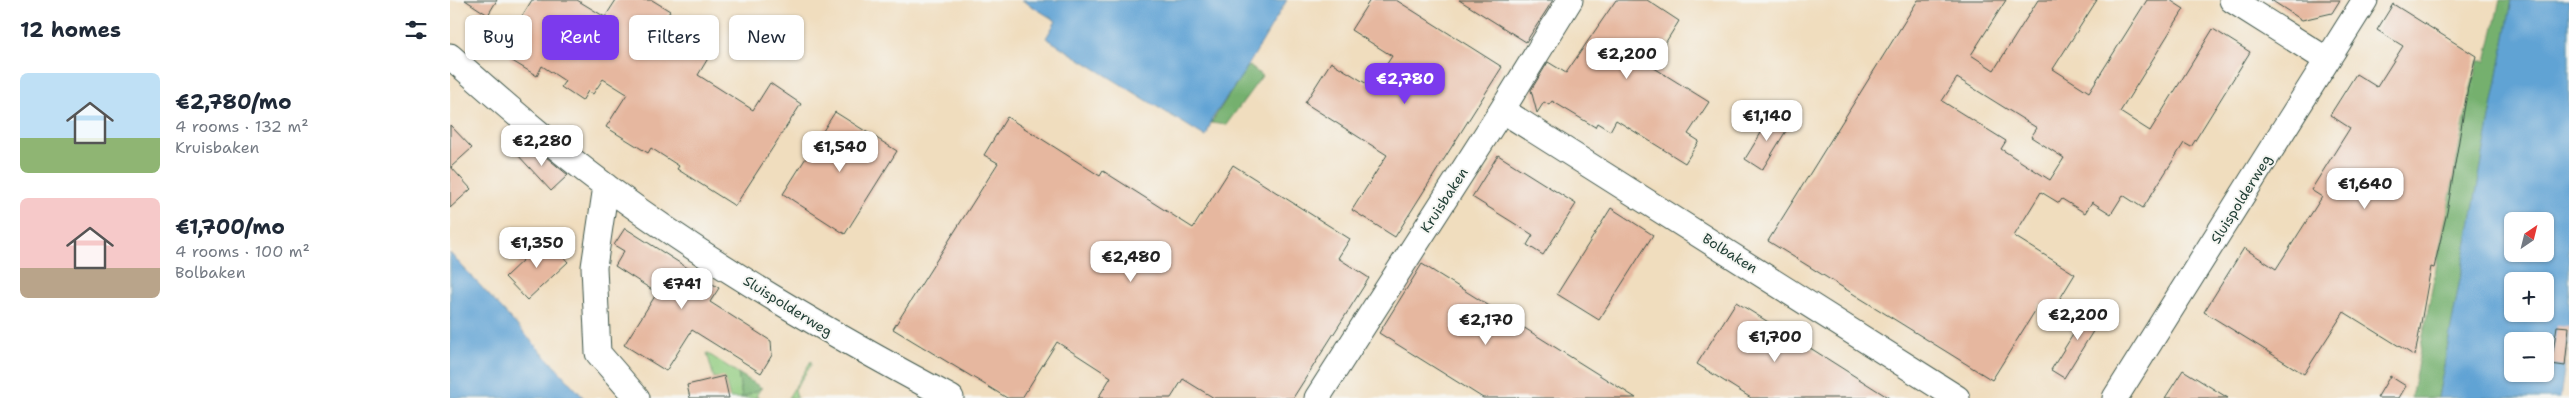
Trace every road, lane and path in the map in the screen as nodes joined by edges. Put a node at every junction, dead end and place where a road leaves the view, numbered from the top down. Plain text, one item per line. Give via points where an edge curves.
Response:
1 (1570, 0) edge
2 (2232, 0) edge
3 (2365, 0) edge
4 (450, 56) edge
5 (2327, 60) junction
6 (1502, 110) junction
7 (606, 186) junction
8 (637, 398) edge
9 (951, 398) edge
10 (1317, 398) edge
11 (1957, 398) edge
12 (2115, 398) edge

1 - 6 street, Kruisbaken
2 - 5 street
3 - 5 street, Sluispolderweg
4 - 7 street, Sluispolderweg via 521,119
5 - 12 street, Sluispolderweg
6 - 10 street, Kruisbaken
6 - 11 street, Bolbaken
7 - 8 street via 594,267 598,353
7 - 9 street, Sluispolderweg via 821,328

